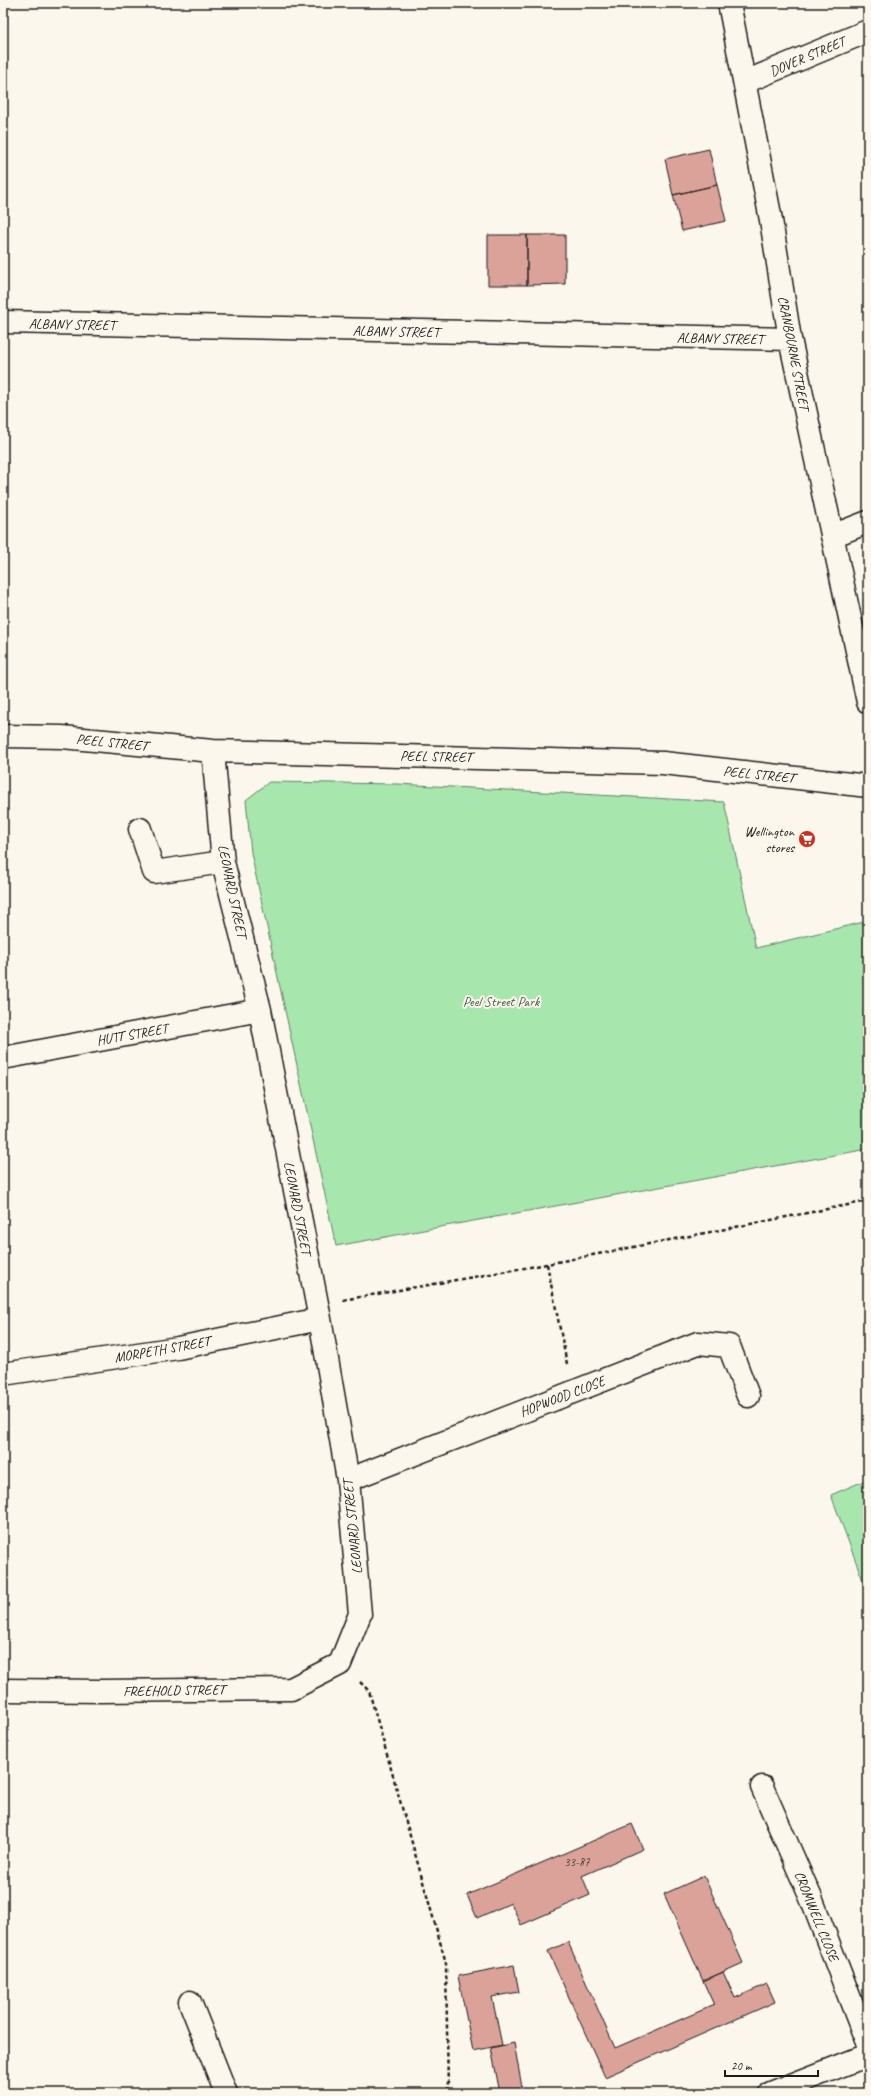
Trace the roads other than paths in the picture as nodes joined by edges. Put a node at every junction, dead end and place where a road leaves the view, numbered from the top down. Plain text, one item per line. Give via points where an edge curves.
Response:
1 (729, 3) edge
2 (868, 30) edge
3 (745, 82) junction
4 (3, 322) edge
5 (790, 339) junction
6 (868, 522) edge
7 (832, 536) junction
8 (868, 702) edge
9 (3, 736) edge
10 (213, 752) junction
11 (868, 786) edge
12 (140, 829) dead end
13 (223, 862) junction
14 (260, 1010) junction
15 (3, 1058) edge
16 (318, 1311) junction
17 (3, 1374) edge
18 (748, 1396) dead end
19 (348, 1480) junction
20 (340, 1664) joint
21 (3, 1690) edge
22 (762, 1787) dead end
23 (190, 2002) dead end
24 (868, 2045) edge
25 (868, 2055) edge
26 (226, 2093) edge
27 (771, 2093) edge

1 - 3 street, CRANBOURNE STREET
2 - 3 street, DOVER STREET
3 - 5 street, CRANBOURNE STREET
4 - 5 street, ALBANY STREET
5 - 7 street, CRANBOURNE STREET
6 - 7 street
7 - 8 street, CRANBOURNE STREET
9 - 10 street, PEEL STREET via 62,737
10 - 11 street, PEEL STREET via 663,763
10 - 13 street, LEONARD STREET
12 - 13 street via 154,872
13 - 14 street, LEONARD STREET
14 - 15 street, HUTT STREET
14 - 16 street, LEONARD STREET
16 - 17 street, MORPETH STREET via 178,1348
16 - 19 street, LEONARD STREET
18 - 19 street, HOPWOOD CLOSE via 729,1346 698,1343
19 - 20 street, LEONARD STREET via 360,1614
20 - 21 street, FREEHOLD STREET via 291,1689
22 - 24 street, CROMWELL CLOSE via 811,1898
23 - 26 street
25 - 27 street

